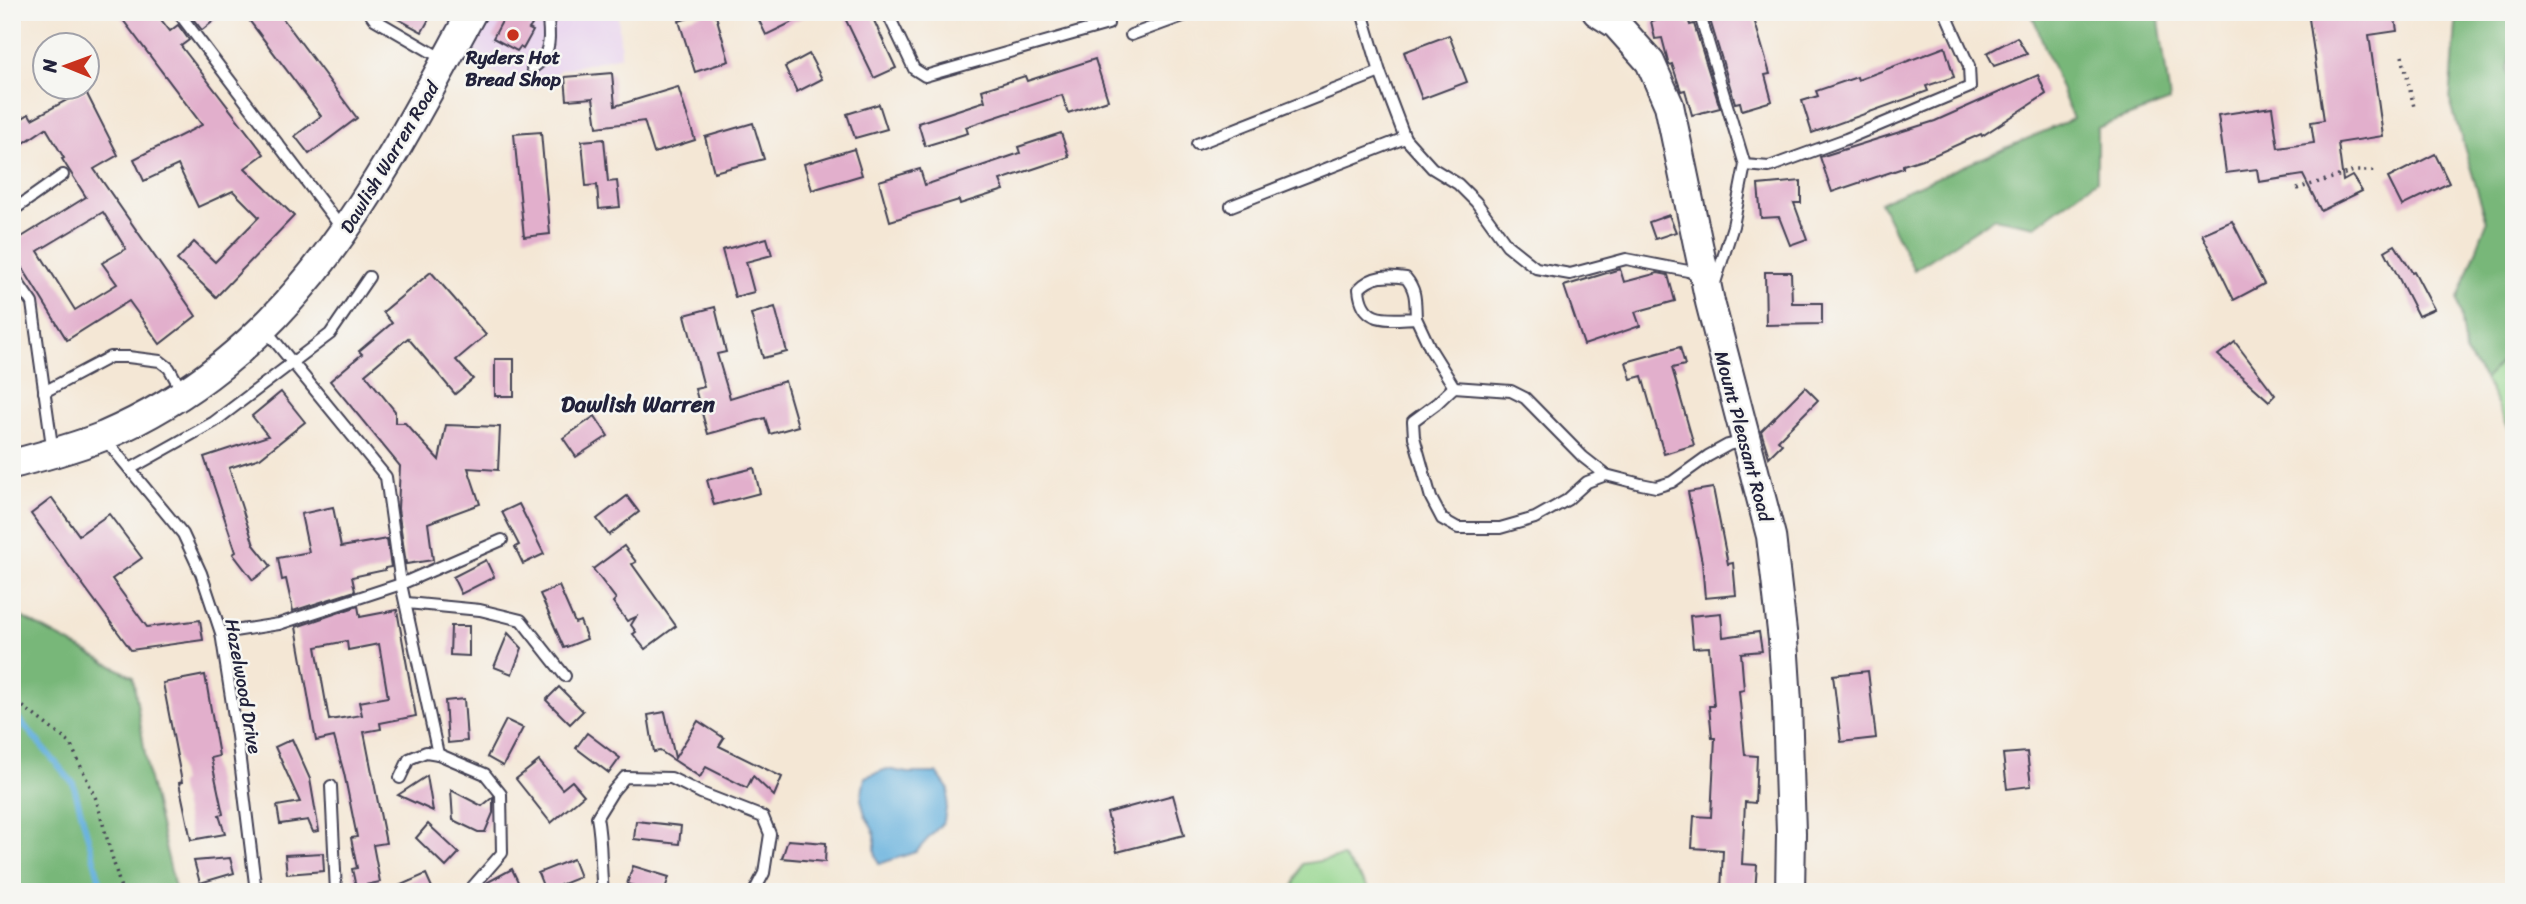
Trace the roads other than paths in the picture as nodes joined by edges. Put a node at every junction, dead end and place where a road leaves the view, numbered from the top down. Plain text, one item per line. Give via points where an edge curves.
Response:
1 (17, 12) edge
2 (178, 12) edge
3 (472, 12) edge
4 (547, 12) edge
5 (887, 12) edge
6 (1194, 12) edge
7 (1362, 12) edge
8 (1597, 12) edge
9 (1699, 12) edge
10 (1945, 12) edge
11 (374, 14) edge
12 (12, 16) edge
13 (1108, 24) dead end
14 (1131, 35) dead end
15 (446, 61) junction
16 (532, 68) dead end
17 (1380, 72) junction
18 (1405, 138) junction
19 (1197, 144) dead end
20 (1745, 165) junction
21 (63, 175) dead end
22 (1231, 206) dead end
23 (12, 211) edge
24 (345, 232) junction
25 (12, 274) edge
26 (369, 276) dead end
27 (1707, 290) junction
28 (1416, 318) junction
29 (265, 328) junction
30 (293, 363) junction
31 (1454, 387) junction
32 (44, 392) junction
33 (183, 393) junction
34 (102, 436) junction
35 (1745, 441) junction
36 (52, 453) junction
37 (12, 464) edge
38 (130, 469) junction
39 (1606, 475) junction
40 (502, 540) dead end
41 (401, 584) junction
42 (407, 603) junction
43 (220, 633) junction
44 (565, 676) dead end
45 (438, 754) junction
46 (400, 778) dead end
47 (331, 786) dead end
48 (256, 892) edge
49 (336, 892) edge
50 (468, 892) edge
51 (603, 892) edge
52 (754, 892) edge
53 (1790, 892) edge

1 - 12 lane
2 - 24 lane
3 - 15 street, Dawlish Warren Road
4 - 16 lane via 549,47 540,64
5 - 13 lane via 914,68 925,76
6 - 14 lane
7 - 17 lane
8 - 27 street, Mount Pleasant Road via 1616,24 1650,62 1669,105
9 - 20 lane
10 - 20 lane via 1969,66 1970,87 1769,167
11 - 15 lane
15 - 24 street, Dawlish Warren Road
17 - 18 lane
17 - 19 lane
18 - 22 lane
18 - 27 lane via 1432,168 1458,184 1507,245 1536,268 1570,274 1626,259 1688,271
20 - 27 lane via 1733,226
21 - 23 lane
24 - 29 street, Dawlish Warren Road
25 - 32 lane via 32,303
26 - 30 lane via 330,334
27 - 35 street, Mount Pleasant Road
28 - 28 lane via 1416,295 1406,278 1380,277 1359,289 1362,307 1370,314 1381,319
28 - 31 lane
29 - 30 lane
29 - 33 street, Dawlish Warren Road
30 - 38 lane via 214,422
30 - 41 lane via 386,477
31 - 39 lane via 1511,391 1525,398
31 - 39 lane via 1413,421 1431,498 1442,519 1458,528 1500,528 1535,518 1587,482
32 - 33 lane via 110,357 128,357 159,361 169,368
32 - 36 lane
33 - 34 street, Dawlish Warren Road
34 - 36 street, Dawlish Warren Road
34 - 38 lane, Hazelwood Drive
35 - 39 lane via 1728,445 1672,482 1656,487
35 - 53 street, Mount Pleasant Road via 1771,536 1783,640
36 - 37 street, Dawlish Warren Road
38 - 43 lane, Hazelwood Drive via 183,534
40 - 41 lane
41 - 42 lane
41 - 43 lane via 279,624
42 - 44 lane via 480,610 521,620
42 - 45 lane
43 - 48 lane, Hazelwood Drive
45 - 46 lane via 426,751 409,760
45 - 50 lane via 485,774 501,794 502,853
47 - 49 lane
51 - 52 lane via 597,817 625,777 671,778 763,817 771,834 764,873

